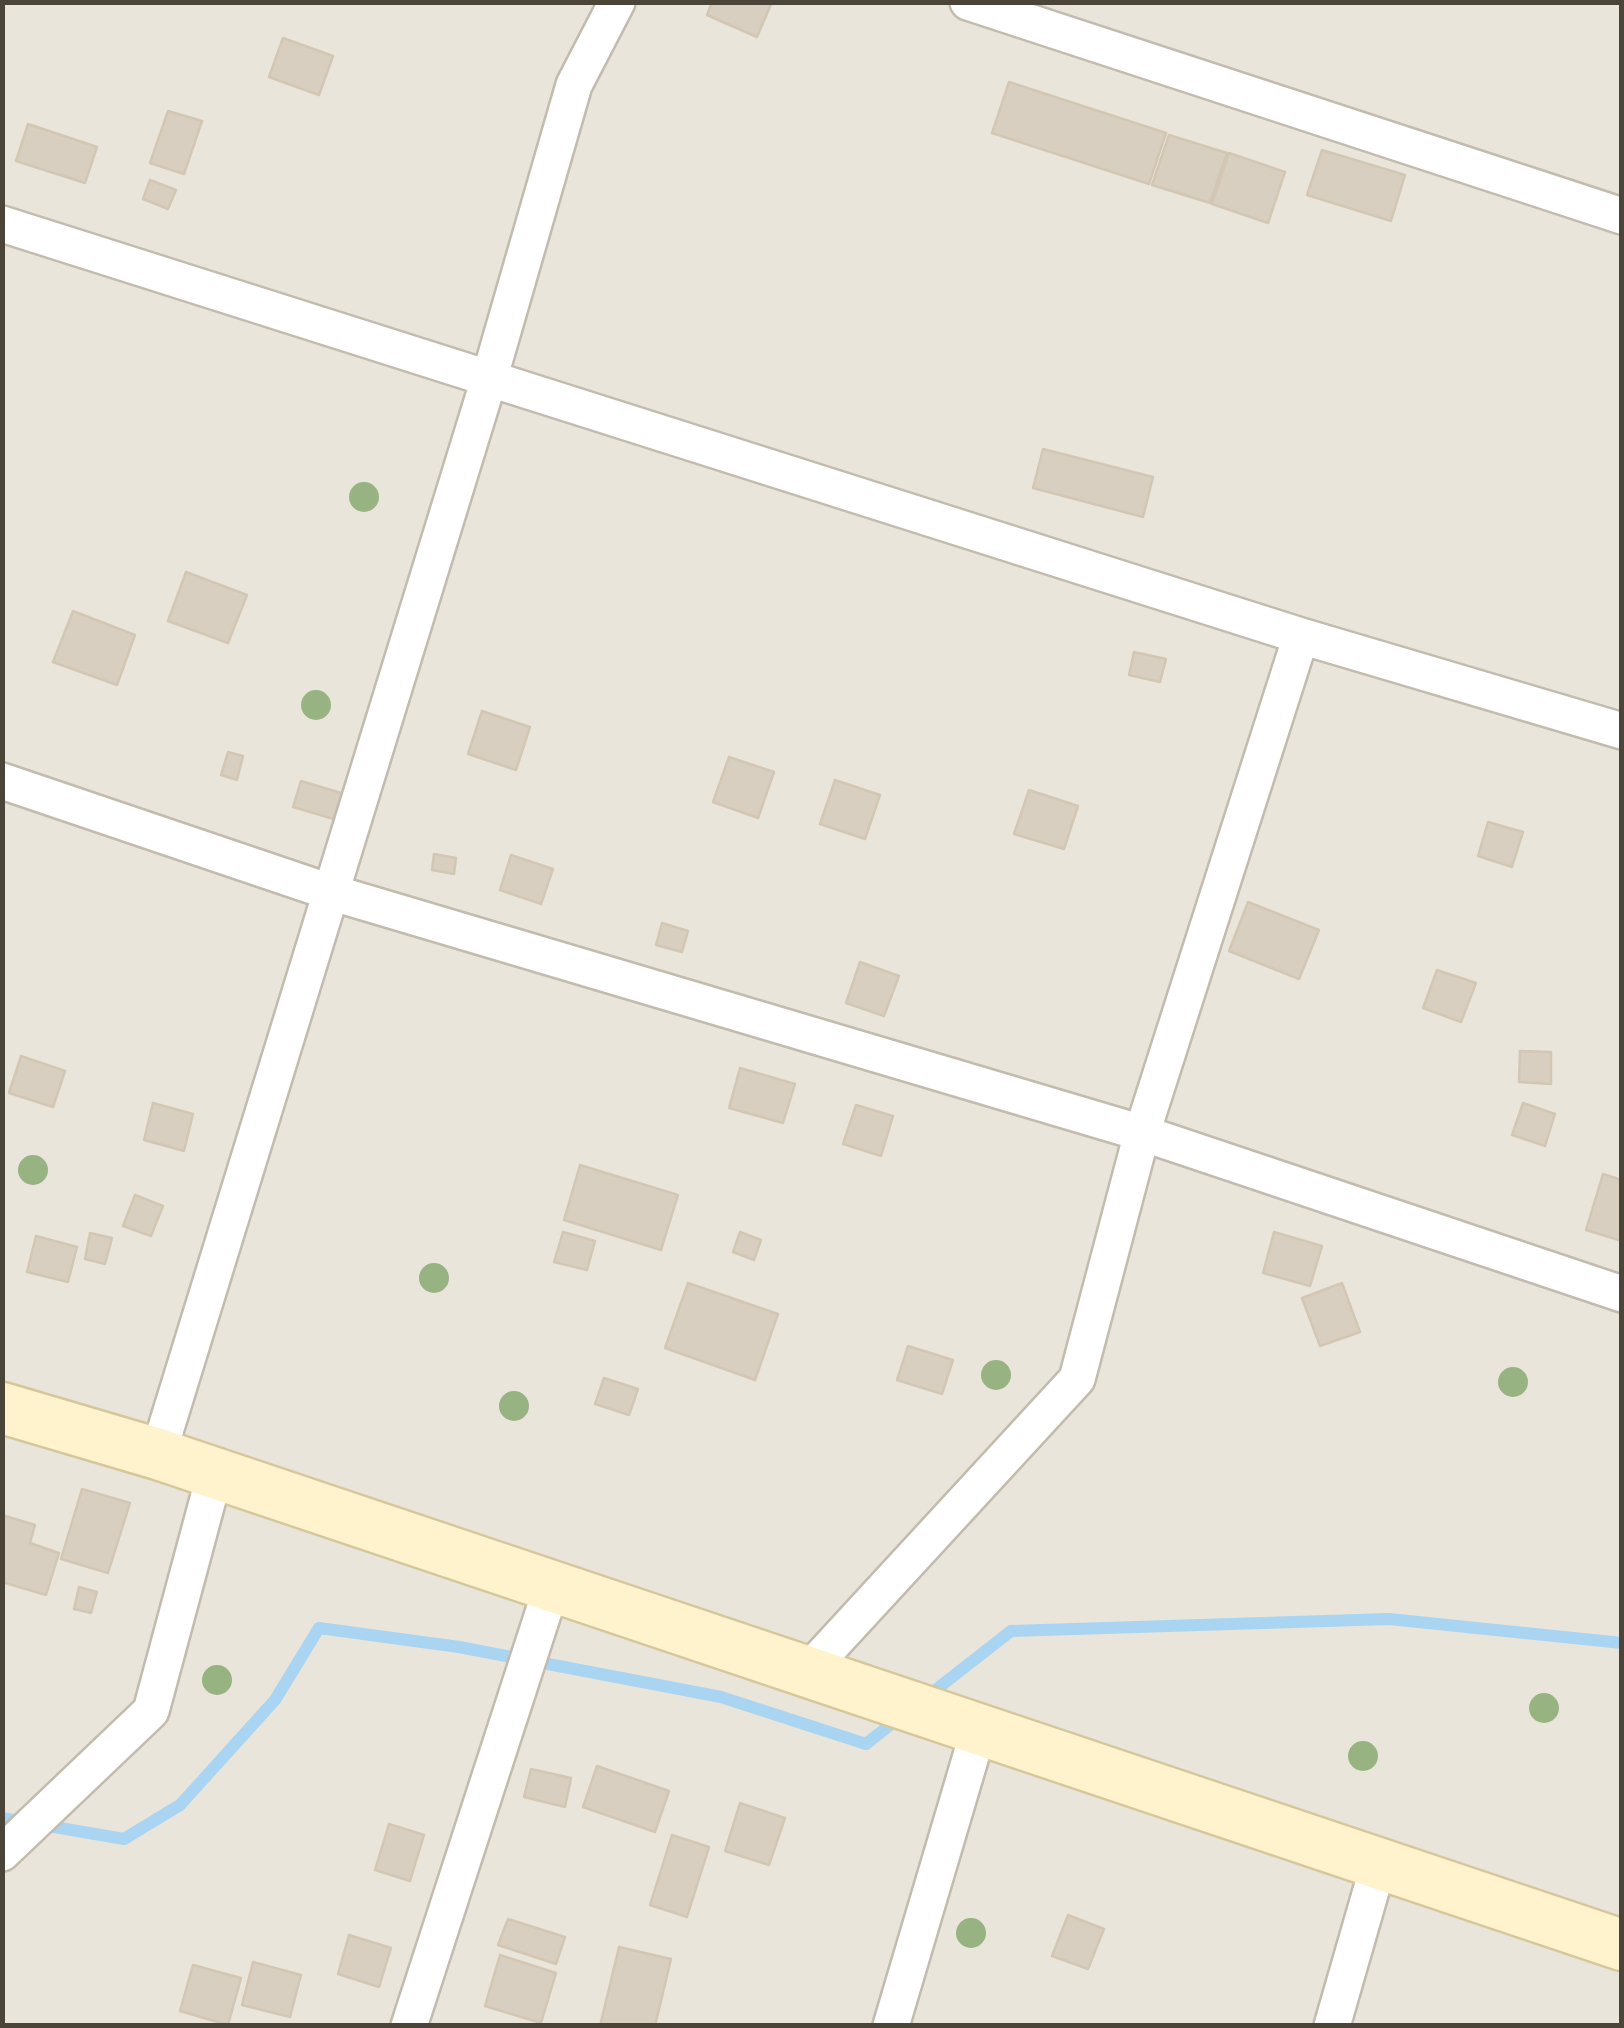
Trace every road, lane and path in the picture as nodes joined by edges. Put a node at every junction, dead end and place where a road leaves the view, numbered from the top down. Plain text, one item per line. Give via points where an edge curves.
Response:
1 (616, 2) edge
2 (968, 2) edge
3 (1622, 216) edge
4 (2, 224) edge
5 (490, 376) junction
6 (1301, 636) junction
7 (1622, 732) edge
8 (2, 780) edge
9 (330, 892) junction
10 (1142, 1133) junction
11 (1622, 1294) edge
12 (2, 1408) edge
13 (158, 1454) junction
14 (216, 1473) junction
15 (552, 1586) junction
16 (808, 1672) junction
17 (960, 1723) junction
18 (2, 1854) edge
19 (1379, 1863) junction
20 (1622, 1945) edge
21 (409, 2026) edge
22 (891, 2026) edge
23 (1332, 2026) edge

1 - 5 street via 574,85
2 - 3 street
4 - 5 street
5 - 6 street
5 - 9 street
6 - 7 street
6 - 10 street
8 - 9 street
9 - 10 street
9 - 13 street
10 - 11 street
10 - 16 street via 1077,1379
12 - 13 main road
13 - 14 main road
14 - 15 main road
14 - 18 street via 151,1711
15 - 16 main road
15 - 21 street
16 - 17 main road
17 - 19 main road
17 - 22 street
19 - 20 main road
19 - 23 street

